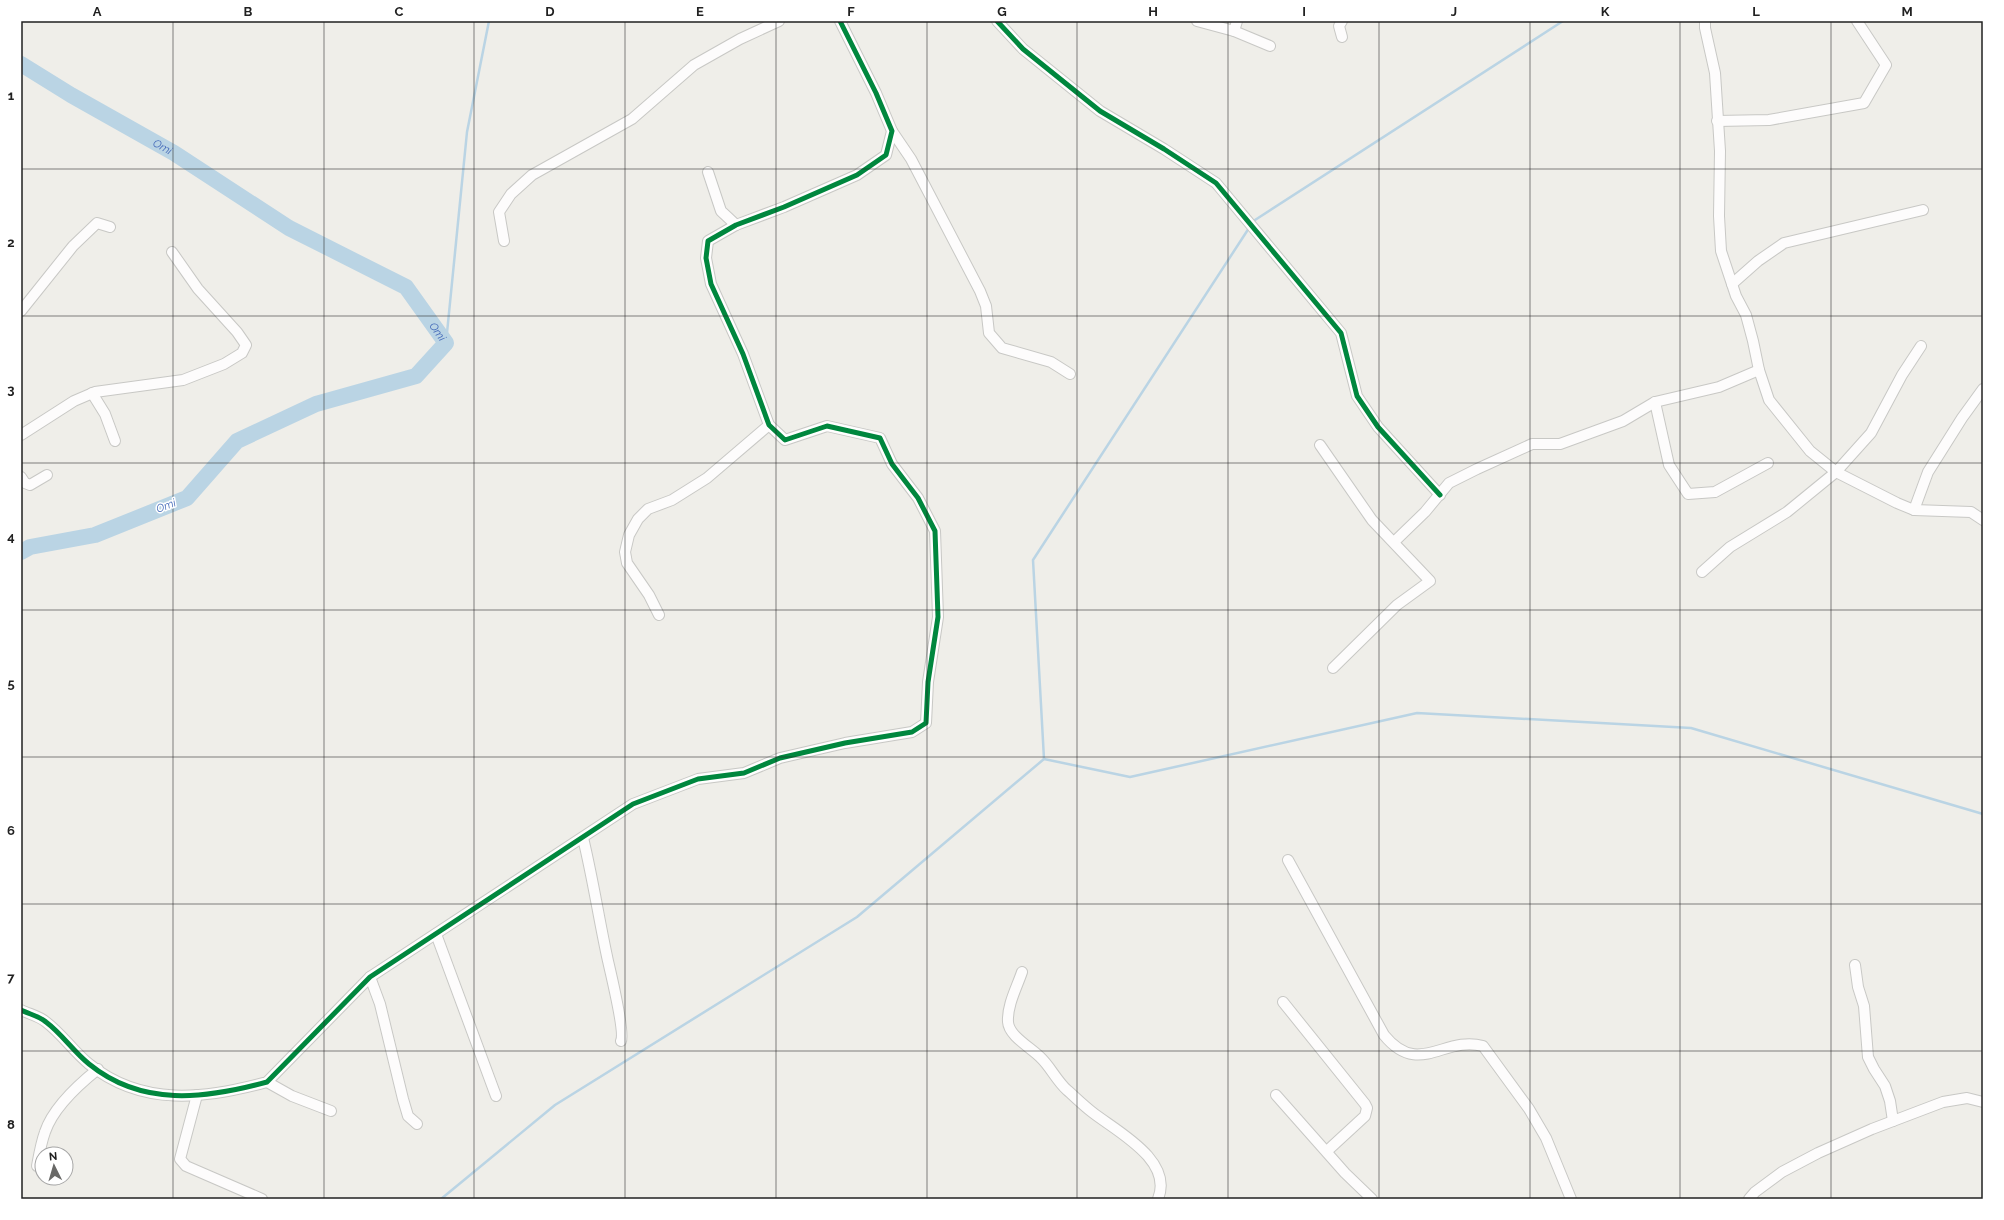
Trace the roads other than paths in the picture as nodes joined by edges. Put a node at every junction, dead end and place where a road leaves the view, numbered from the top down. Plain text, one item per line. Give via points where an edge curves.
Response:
1 (779, 21) edge
2 (840, 21) edge
3 (997, 21) edge
4 (1197, 21) edge
5 (1342, 21) edge
6 (1706, 21) edge
7 (1857, 21) edge
8 (1236, 26) edge
9 (1342, 37) dead end
10 (1270, 46) dead end
11 (1717, 121) junction
12 (892, 131) junction
13 (708, 172) dead end
14 (1924, 210) dead end
15 (736, 225) junction
16 (110, 227) dead end
17 (504, 241) dead end
18 (172, 252) dead end
19 (1732, 284) junction
20 (21, 311) edge
21 (1921, 346) dead end
22 (1759, 370) junction
23 (1070, 374) dead end
24 (1983, 389) edge
25 (92, 393) junction
26 (1655, 402) junction
27 (769, 425) junction
28 (21, 435) edge
29 (115, 441) dead end
30 (1320, 444) dead end
31 (1768, 463) dead end
32 (1836, 472) junction
33 (47, 475) dead end
34 (21, 477) edge
35 (1440, 495) junction
36 (1914, 510) junction
37 (1983, 520) edge
38 (1394, 542) junction
39 (1702, 572) dead end
40 (659, 615) dead end
41 (1332, 668) dead end
42 (583, 838) junction
43 (1288, 860) dead end
44 (436, 934) junction
45 (1855, 965) dead end
46 (1022, 972) dead end
47 (370, 977) junction
48 (1284, 1002) dead end
49 (21, 1010) edge
50 (621, 1041) dead end
51 (98, 1069) junction
52 (267, 1082) junction
53 (197, 1095) junction
54 (1276, 1095) dead end
55 (496, 1096) dead end
56 (1983, 1102) edge
57 (330, 1111) dead end
58 (1893, 1121) junction
59 (417, 1124) dead end
60 (42, 1146) edge
61 (1327, 1150) junction
62 (262, 1199) edge
63 (1158, 1199) edge
64 (1372, 1199) edge
65 (1571, 1199) edge
66 (1749, 1199) edge

1 - 17 street via 740,38 694,65 632,119 532,175 512,194 499,212
2 - 12 street
3 - 35 street via 1023,49 1100,112 1216,183 1341,333 1357,396 1378,427
4 - 8 street
5 - 9 street via 1339,26
6 - 11 street via 1705,28 1715,73
7 - 11 street via 1886,65 1864,103 1769,120
8 - 10 street
11 - 19 street via 1720,151 1721,251
12 - 15 street via 886,155 857,175
12 - 23 street via 911,159 980,291 986,306 989,332 1002,348 1051,362
13 - 15 street via 721,211
14 - 19 street via 1784,243
15 - 27 street via 708,241 706,258 711,284 743,354
16 - 20 street via 97,222 73,246
18 - 25 street via 198,290 237,332 246,345 242,353 224,364 183,380
19 - 22 street via 1746,316
21 - 32 street via 1902,375 1871,433
22 - 26 street via 1719,387
22 - 32 street via 1769,400 1810,451
24 - 36 street via 1928,472
25 - 28 street via 74,401
25 - 29 street via 105,414
26 - 31 street via 1669,465 1688,494 1715,492
26 - 35 street via 1623,421 1560,444 1532,444 1449,483
27 - 40 street via 707,478 672,500 648,509 638,519 629,535 625,552 627,563 650,595
27 - 42 street via 785,440 827,426 880,438 892,464 918,498 935,531 938,564 938,617 928,682 926,723 912,732 845,743 780,758 744,773 698,779 633,804
30 - 38 street via 1372,520
32 - 36 street
32 - 39 street via 1787,512 1730,547
33 - 34 street via 30,485
35 - 38 street
36 - 37 street via 1970,512
38 - 41 street via 1430,581 1397,605
42 - 44 street
42 - 50 street via 615,990 619,1025 623,1036
43 - 65 street via 1392,1046 1417,1056 1468,1045 1483,1046 1529,1108 1546,1138
44 - 47 street
44 - 55 street
45 - 58 street via 1864,1006 1868,1057 1885,1086
46 - 63 street via 1011,1002 1008,1022 1010,1031 1041,1058 1065,1088 1152,1160 1161,1183
47 - 52 street
47 - 59 street via 380,1004 402,1099 408,1116
48 - 61 street via 1367,1108 1365,1116
49 - 51 street via 44,1020 85,1060
51 - 53 street via 120,1084 149,1093 179,1097
51 - 60 street via 76,1087 45,1132
52 - 53 street
52 - 57 street via 292,1096
53 - 62 street via 180,1159 186,1166
54 - 61 street
56 - 58 street via 1968,1098 1943,1102
58 - 66 street via 1818,1153 1782,1172
61 - 64 street

